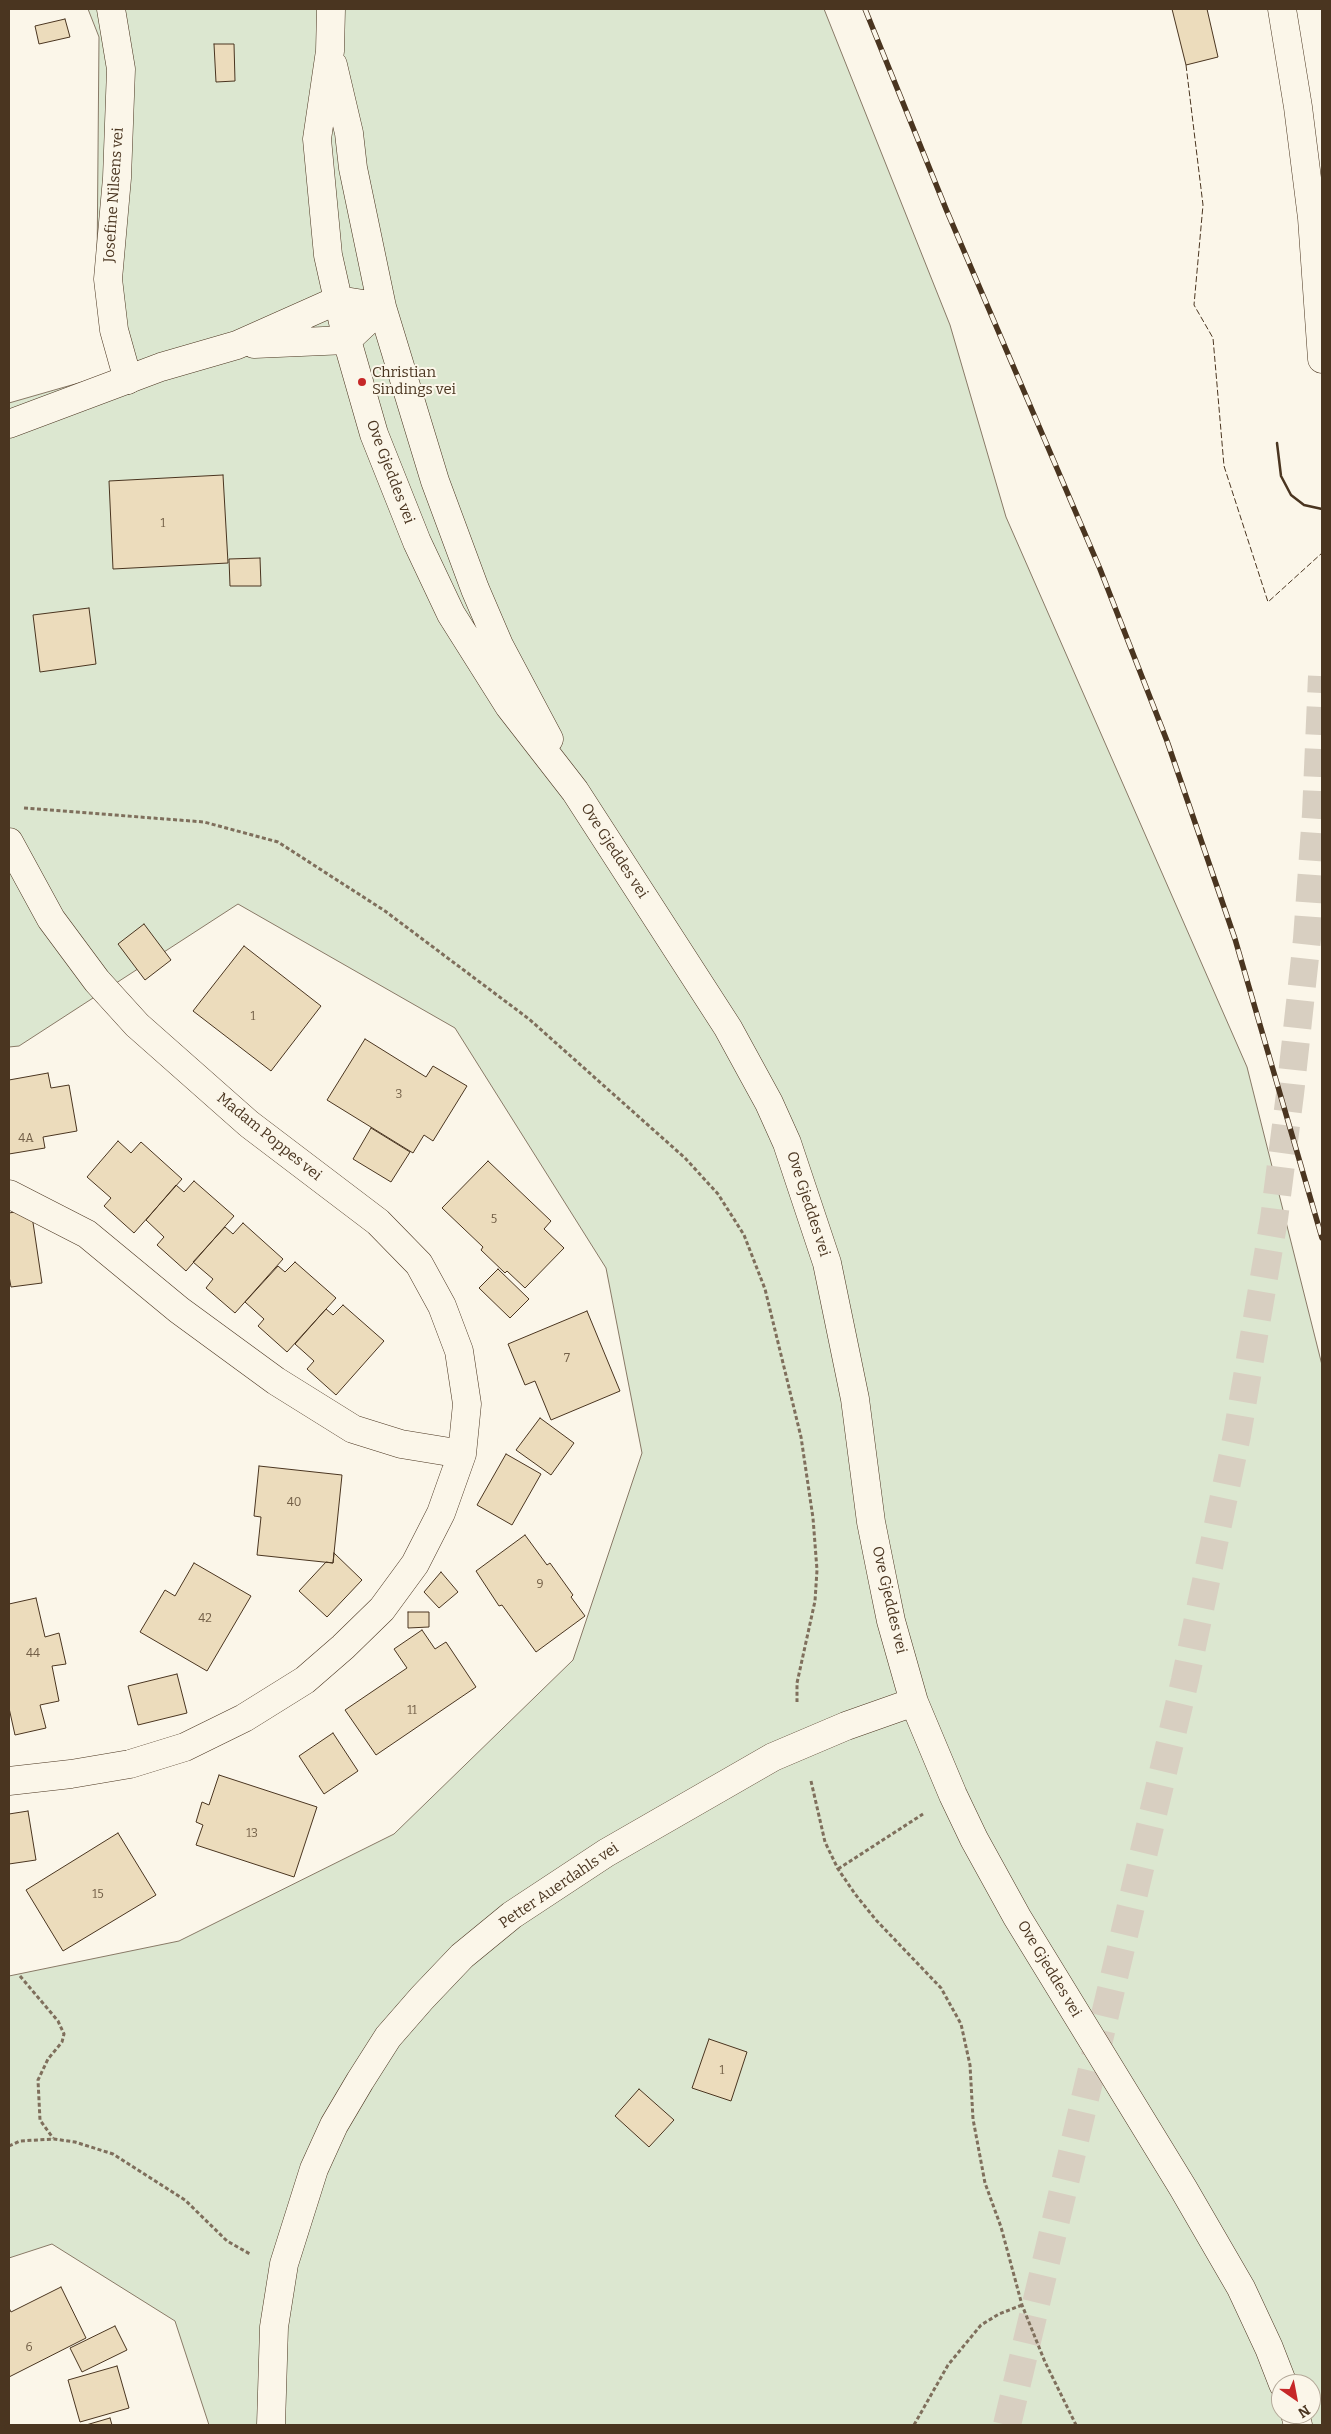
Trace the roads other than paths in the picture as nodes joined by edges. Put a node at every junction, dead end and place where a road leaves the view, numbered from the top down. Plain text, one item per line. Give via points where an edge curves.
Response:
1 (111, 9) edge
2 (331, 9) edge
3 (1282, 9) edge
4 (330, 51) junction
5 (338, 300) junction
6 (382, 308) junction
7 (347, 340) junction
8 (237, 345) junction
9 (1322, 359) edge
10 (128, 380) junction
11 (9, 424) edge
12 (575, 790) junction
13 (9, 842) edge
14 (9, 1194) edge
15 (462, 1454) junction
16 (914, 1702) junction
17 (9, 1781) edge
18 (1279, 2374) edge
19 (271, 2425) edge

1 - 10 main road, Josefine Nilsens vei via 121,69 117,178 108,279 114,330
2 - 4 main road, Ove Gjeddes vei
3 - 9 main road via 1312,218
4 - 5 main road, Ove Gjeddes vei via 317,139 328,255
4 - 6 main road, Ove Gjeddes vei
5 - 6 main road
5 - 7 main road, Ove Gjeddes vei
5 - 8 main road
6 - 7 main road
6 - 12 main road, Ove Gjeddes vei via 435,481 475,589 499,645 527,693
7 - 8 main road
7 - 12 main road, Ove Gjeddes vei via 374,434 416,542 451,614 509,706
8 - 10 main road
10 - 11 main road
12 - 16 main road, Ove Gjeddes vei via 728,1028 787,1143 828,1264 856,1399 871,1522 891,1621
13 - 15 main road, Madam Poppes vei via 51,919 97,982 137,1025 249,1124 378,1222 419,1264 442,1306 459,1351 467,1404
14 - 15 main road via 88,1234 179,1310 276,1381 353,1429 401,1444
15 - 17 main road, Madam Poppes vei via 441,1513 414,1564 382,1609 305,1680 244,1718 185,1746 130,1764
16 - 18 main road, Ove Gjeddes vei via 953,1796 1017,1917 1241,2288
16 - 19 main road, Petter Auerdahls vei via 807,1741 733,1778 552,1887 462,1956 388,2036 334,2126 314,2169 284,2264 274,2327

